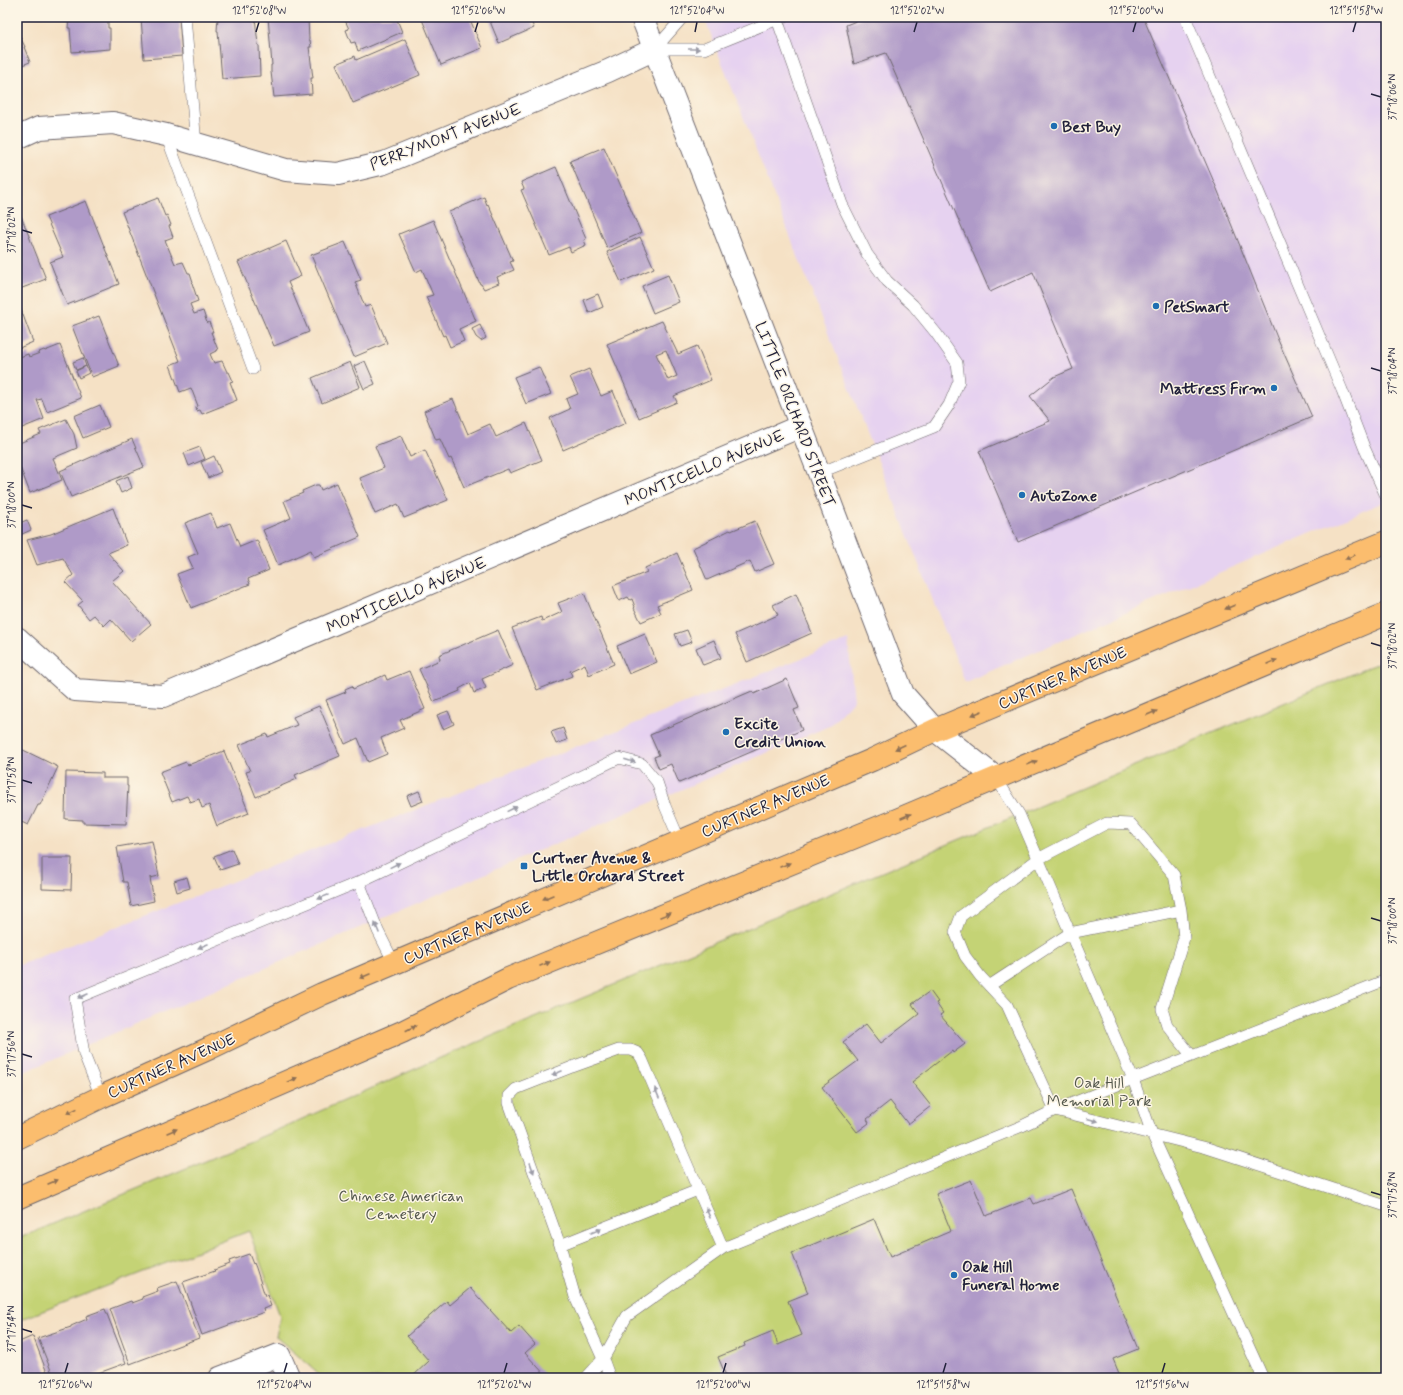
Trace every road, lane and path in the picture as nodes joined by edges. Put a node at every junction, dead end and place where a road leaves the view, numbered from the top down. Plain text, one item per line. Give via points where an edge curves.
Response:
1 (185, 17) edge
2 (642, 17) edge
3 (683, 17) edge
4 (1185, 17) edge
5 (780, 18) edge
6 (655, 49) junction
7 (166, 135) junction
8 (17, 138) edge
9 (196, 145) junction
10 (253, 369) dead end
11 (801, 426) junction
12 (819, 473) junction
13 (1386, 496) edge
14 (1386, 542) edge
15 (1386, 614) edge
16 (17, 638) edge
17 (935, 730) junction
18 (996, 778) junction
19 (680, 841) junction
20 (1038, 859) junction
21 (359, 882) junction
22 (1180, 910) junction
23 (1070, 933) junction
24 (394, 963) junction
25 (1386, 980) edge
26 (989, 986) junction
27 (1192, 1056) junction
28 (1133, 1079) junction
29 (101, 1097) junction
30 (1055, 1110) junction
31 (1152, 1134) junction
32 (17, 1138) edge
33 (698, 1190) junction
34 (17, 1198) edge
35 (1386, 1206) edge
36 (560, 1245) junction
37 (723, 1248) junction
38 (603, 1359) junction
39 (220, 1378) edge
40 (289, 1378) edge
41 (586, 1378) edge
42 (610, 1378) edge
43 (1263, 1378) edge

1 - 9 lane
2 - 6 street, LITTLE ORCHARD STREET
3 - 6 lane
4 - 13 lane
6 -> 5 lane via 704,49
5 - 12 lane via 842,204 863,247 887,281 936,333 957,363 959,381 949,405 934,427
6 - 9 street, PERRYMONT AVENUE via 608,71 384,163 338,174 286,170
6 - 11 street, LITTLE ORCHARD STREET
7 - 8 street, PERRYMONT AVENUE via 113,123 39,128
7 - 9 street, PERRYMONT AVENUE
7 - 10 lane
11 - 12 street, LITTLE ORCHARD STREET
11 - 16 street, MONTICELLO AVENUE via 163,696 75,690
12 - 17 street, LITTLE ORCHARD STREET via 903,694
14 -> 17 main road, CURTNER AVENUE
18 -> 15 main road
17 - 18 street, LITTLE ORCHARD STREET
17 -> 19 main road, CURTNER AVENUE via 872,760
18 - 20 lane via 1018,814
34 -> 18 main road via 402,1032 508,978
21 -> 19 lane via 619,758 642,764 657,782
19 -> 24 main road, CURTNER AVENUE
20 - 22 lane via 1106,823 1131,824 1174,875
20 - 23 lane
20 - 26 lane via 972,907 959,921 955,932 965,956
24 -> 21 lane
21 -> 29 lane via 75,999 84,1054
22 - 23 lane
22 - 27 lane via 1184,938 1162,1009 1167,1025
23 - 26 lane
23 - 28 lane
24 -> 29 main road, CURTNER AVENUE
25 - 27 lane
26 - 30 lane via 1006,1005
27 - 28 lane
28 - 30 lane
28 - 31 lane
29 -> 32 main road, CURTNER AVENUE
30 -> 31 lane
30 - 37 lane via 1022,1126
31 - 35 lane via 1207,1148
31 - 43 lane
36 -> 33 lane
33 -> 36 lane via 638,1053 619,1050 572,1066 516,1089 509,1096 509,1103
37 -> 33 lane
36 - 38 lane via 575,1297
37 - 38 lane via 626,1316
38 - 41 lane
38 - 42 lane
39 - 40 street via 278,1355

